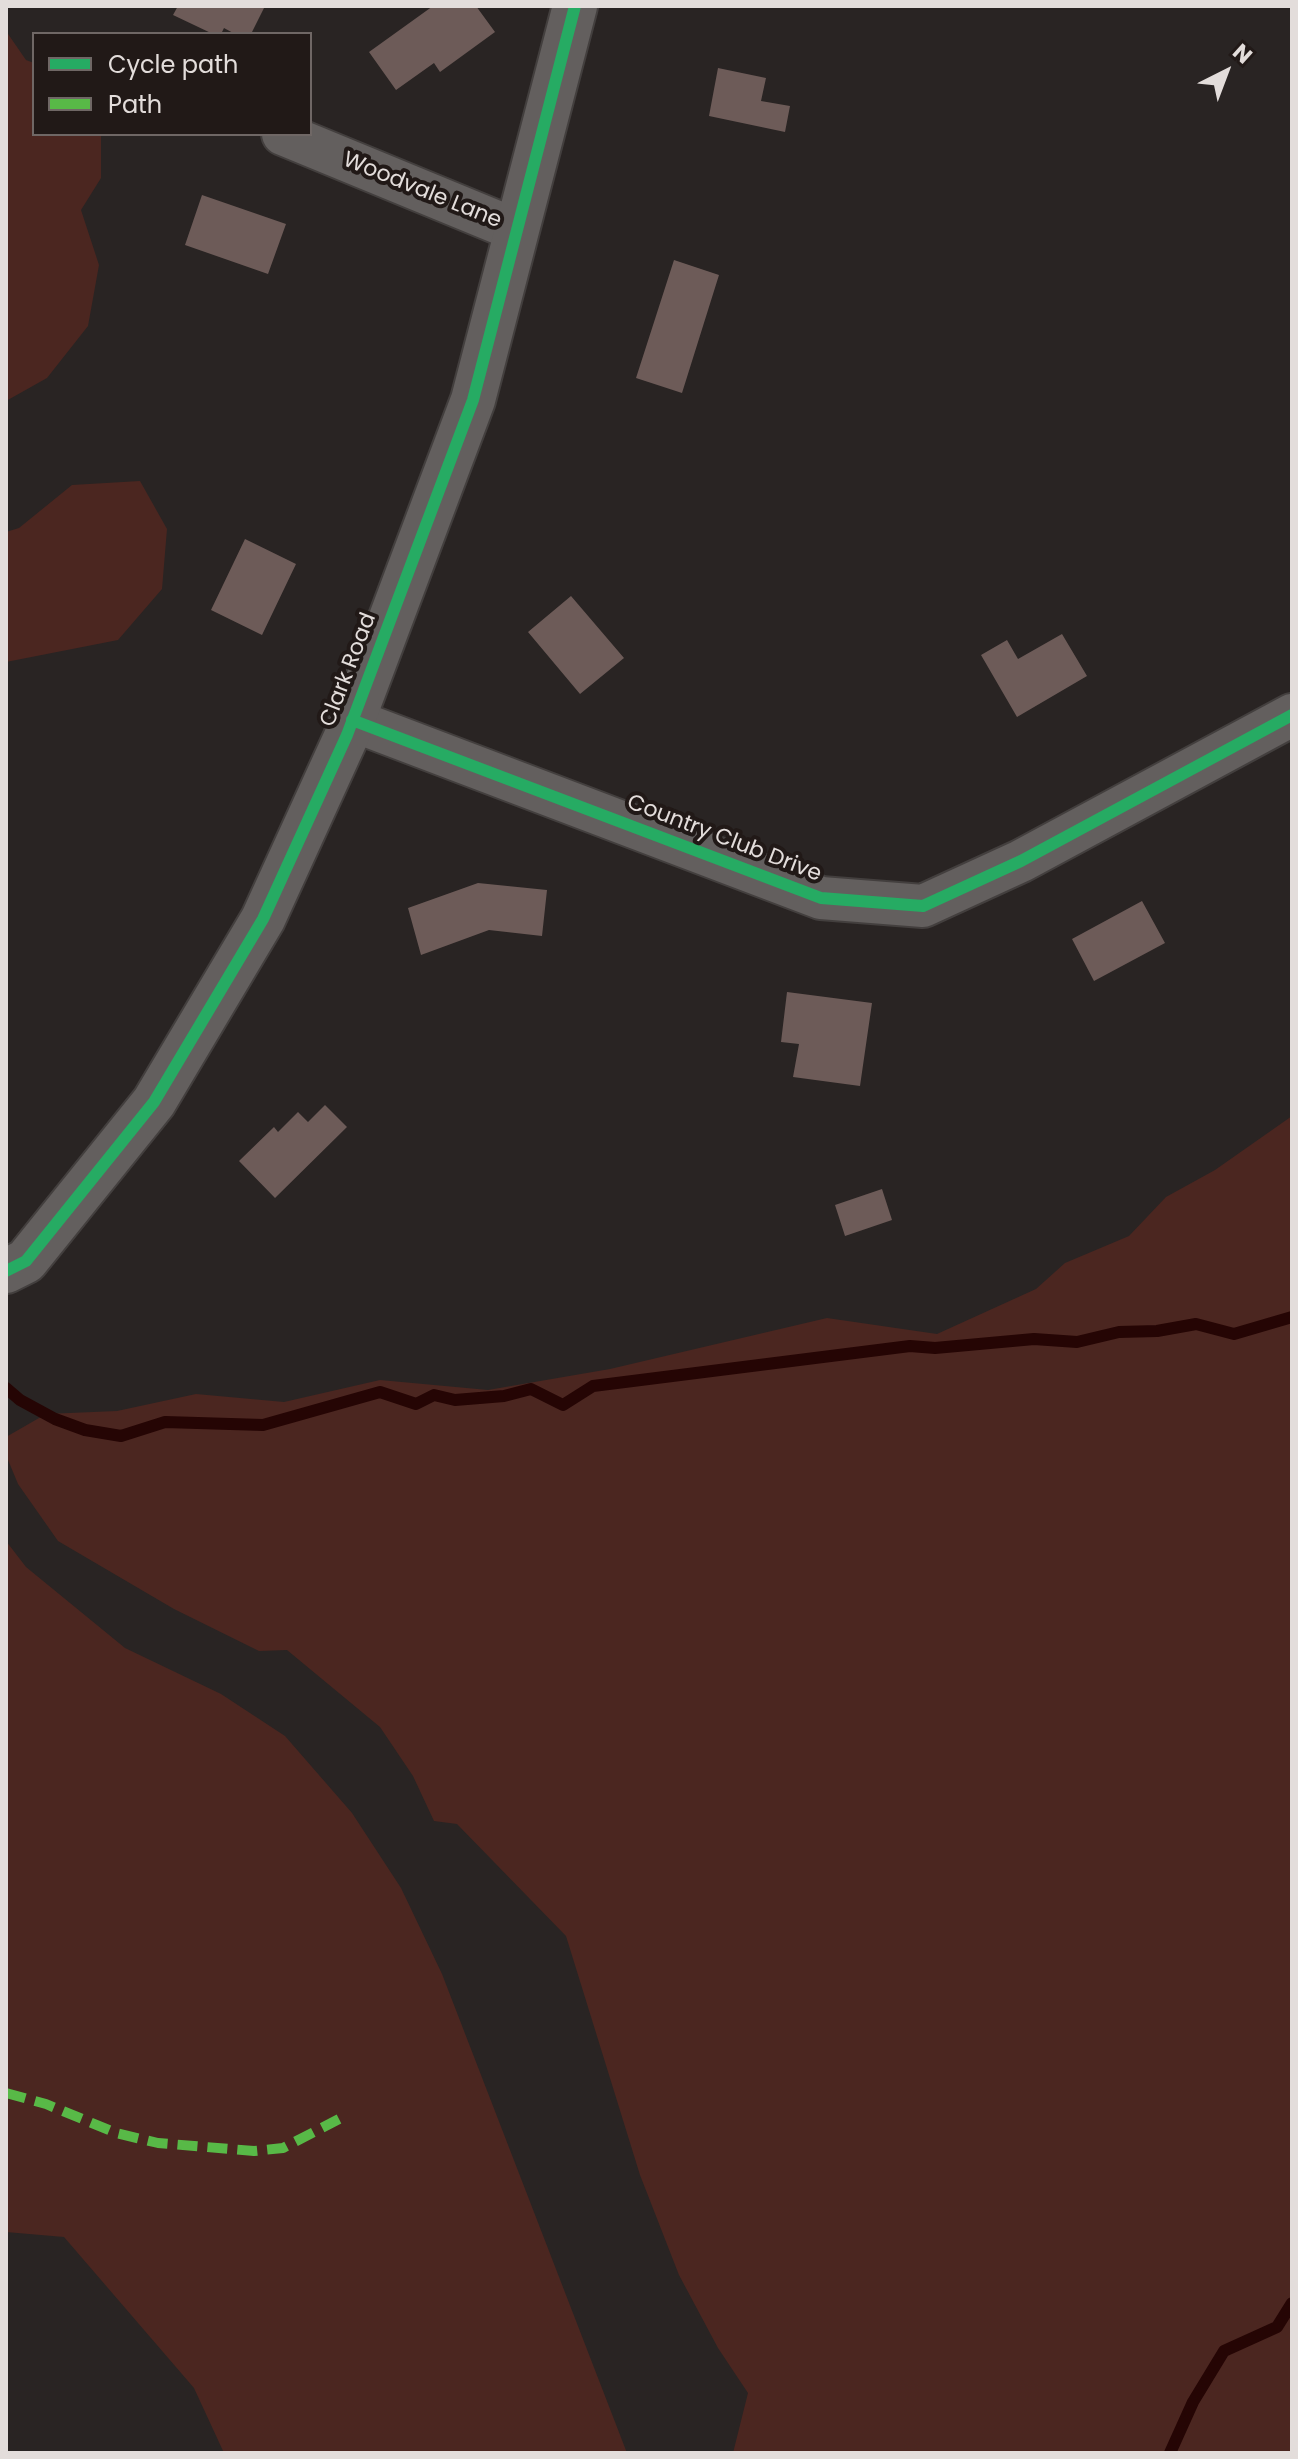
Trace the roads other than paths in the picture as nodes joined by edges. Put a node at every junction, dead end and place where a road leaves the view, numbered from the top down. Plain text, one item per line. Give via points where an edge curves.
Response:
1 (575, 6) edge
2 (288, 136) edge
3 (516, 230) junction
4 (1292, 715) edge
5 (352, 720) junction
6 (6, 1271) edge

1 - 3 street, Clark Road
2 - 3 street, Woodvale Lane
3 - 5 street, Clark Road via 473,400
4 - 5 street, Country Club Drive via 1021,861 923,906 821,898
5 - 6 street, Clark Road via 263,919 154,1102 26,1261

